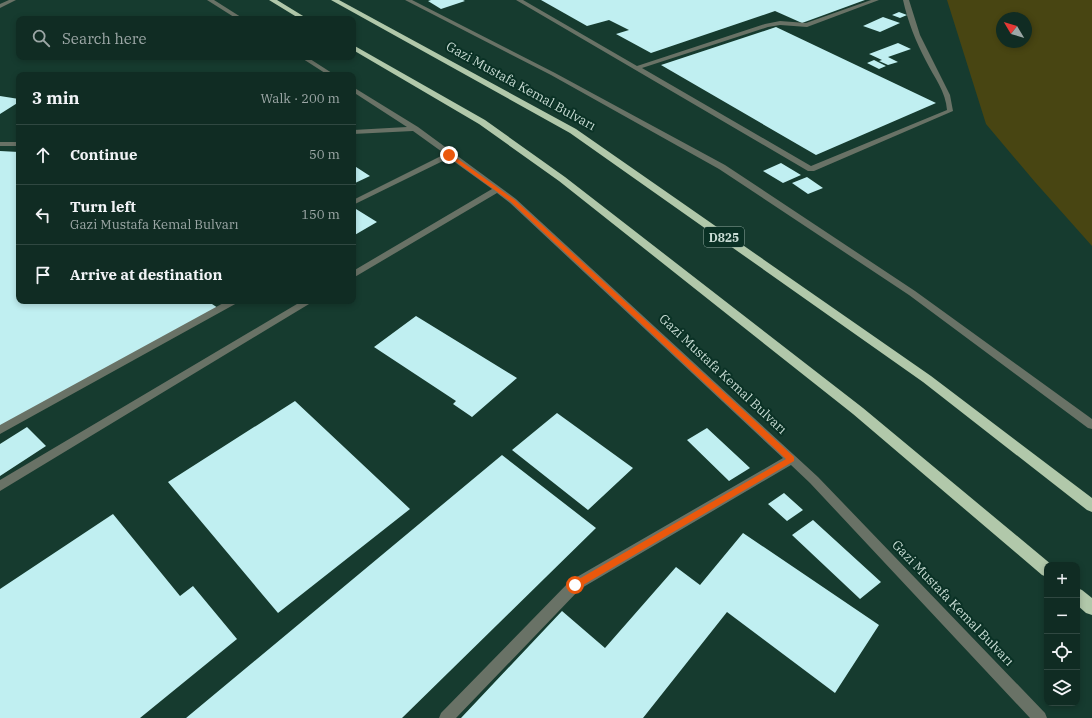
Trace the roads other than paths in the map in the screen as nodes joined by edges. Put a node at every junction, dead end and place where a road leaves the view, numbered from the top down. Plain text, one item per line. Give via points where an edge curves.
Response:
1 (13, 0) edge
2 (210, 0) edge
3 (272, 0) edge
4 (334, 0) edge
5 (412, 0) edge
6 (519, 0) edge
7 (876, 0) edge
8 (906, 0) edge
9 (0, 6) edge
10 (236, 16) edge
11 (300, 16) edge
12 (356, 49) edge
13 (308, 60) edge
14 (636, 68) junction
15 (327, 72) edge
16 (356, 91) edge
17 (415, 129) junction
18 (356, 132) edge
19 (0, 144) edge
20 (16, 144) edge
21 (449, 155) junction
22 (496, 189) junction
23 (356, 202) edge
24 (356, 273) edge
25 (229, 304) edge
26 (304, 304) edge
27 (1092, 424) edge
28 (0, 430) edge
29 (792, 459) junction
30 (0, 486) edge
31 (1092, 506) edge
32 (1044, 567) edge
33 (1080, 598) edge
34 (1092, 608) edge
35 (446, 718) edge
36 (1040, 718) edge

1 - 9 street
2 - 10 street
3 - 11 highway
4 - 31 highway, Gazi Mustafa Kemal Bulvarı / D825 via 573,131 927,379
5 - 27 street, Gazi Mustafa Kemal Bulvarı via 722,167 912,293
6 - 14 street
7 - 14 street via 807,25 767,24
8 - 14 street via 909,16 950,103 950,111 811,169
12 - 32 highway via 482,122 562,179 858,411
13 - 15 street
16 - 17 street, Gazi Mustafa Kemal Bulvarı
17 - 18 street
17 - 21 street, Gazi Mustafa Kemal Bulvarı
19 - 20 street
21 - 22 street, Gazi Mustafa Kemal Bulvarı
21 - 23 street
22 - 24 street
22 - 29 street, Gazi Mustafa Kemal Bulvarı via 513,201
25 - 28 street
26 - 30 street
29 - 35 street via 575,585
29 - 36 street, Gazi Mustafa Kemal Bulvarı
33 - 34 highway

